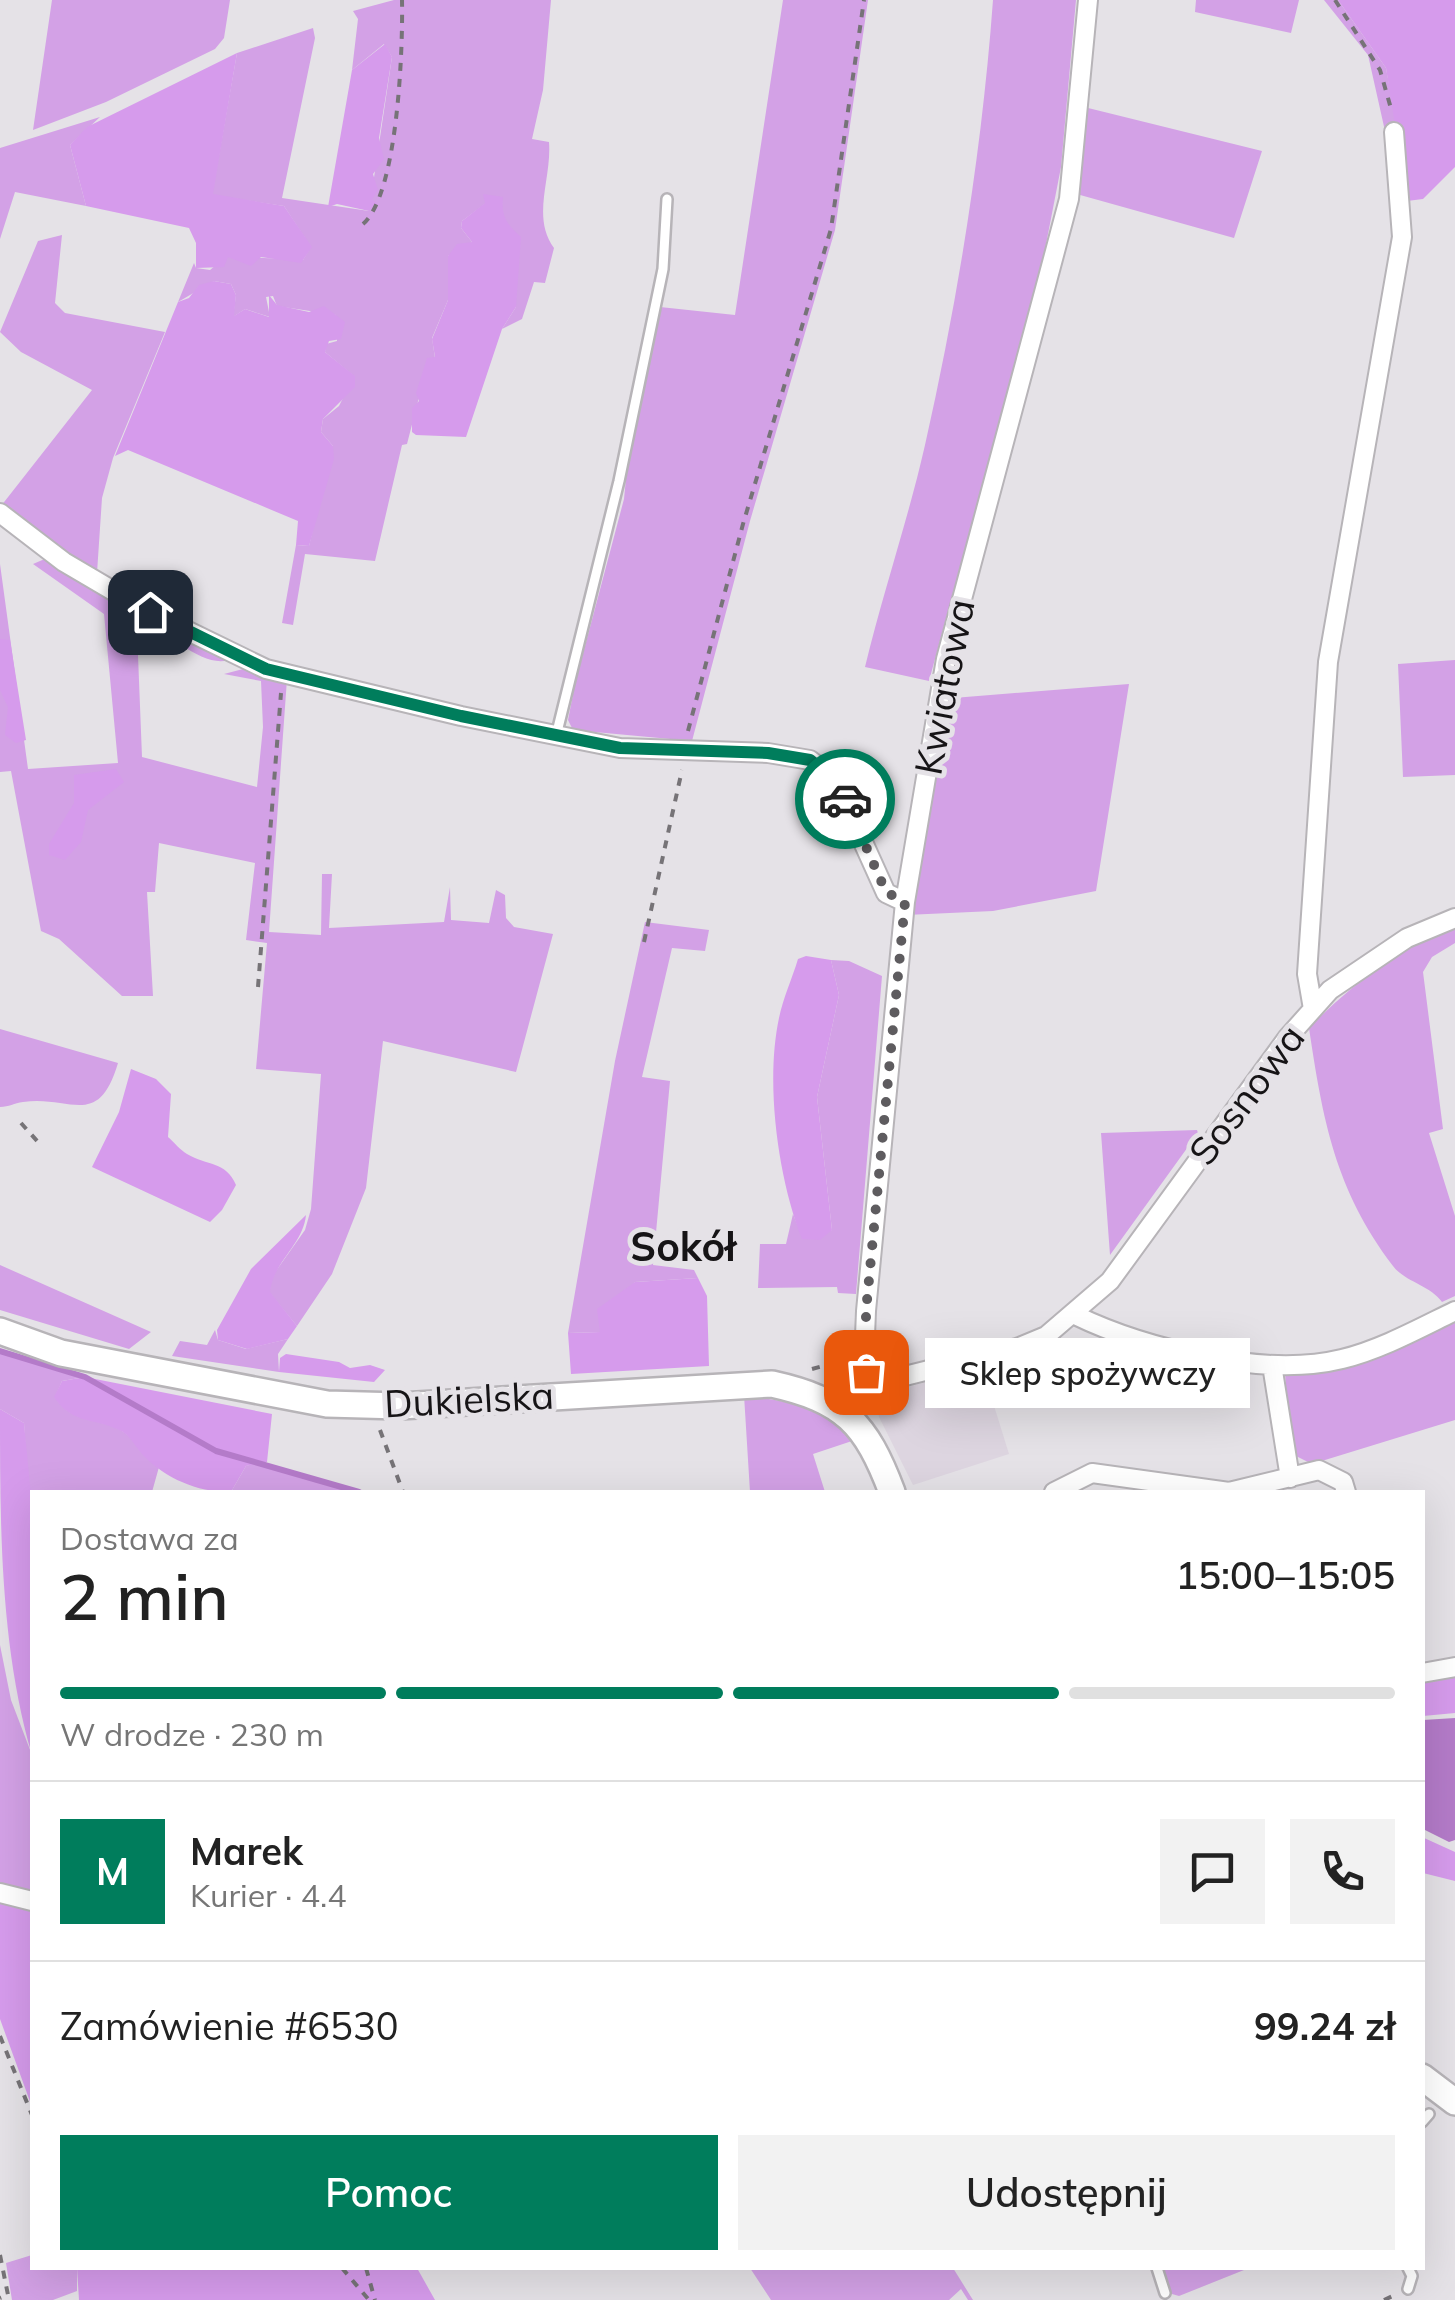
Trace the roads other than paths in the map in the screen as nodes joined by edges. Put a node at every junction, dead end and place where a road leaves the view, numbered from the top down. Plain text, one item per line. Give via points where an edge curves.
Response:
1 (1088, 0) edge
2 (1394, 132) road end
3 (667, 198) dead end
4 (0, 513) edge
5 (556, 736) junction
6 (905, 902) junction
7 (1455, 918) edge
8 (1313, 1009) junction
9 (1455, 1311) edge
10 (1075, 1315) junction
11 (0, 1332) edge
12 (1272, 1365) junction
13 (869, 1385) junction
14 (844, 1409) junction
15 (1290, 1478) junction
16 (891, 1490) edge
17 (1058, 1490) edge
18 (1215, 1490) edge
19 (1238, 1490) edge
20 (1345, 1490) edge
21 (1455, 1666) edge
22 (1425, 1672) edge
23 (0, 1894) edge
24 (30, 1900) edge
25 (1425, 2079) edge
26 (1455, 2102) edge
27 (1158, 2270) edge
28 (1409, 2270) edge
29 (1408, 2289) dead end
30 (1165, 2292) dead end

1 - 6 street, Kwiatowa via 1069,199 946,660
2 - 8 street via 1402,237 1328,662 1307,974
3 - 5 lane via 663,269 620,482
4 - 5 street via 64,562 266,669
5 - 6 street via 620,748 810,760 835,780 886,892
6 - 13 street, Kwiatowa via 866,1311
7 - 8 street, Sosnowa via 1354,970
8 - 10 street, Sosnowa via 1110,1281
9 - 12 street via 1343,1359
10 - 12 street via 1116,1335
10 - 13 street, Sosnowa via 1020,1348
11 - 14 main road, Dukielska via 61,1352 327,1404 772,1384
12 - 15 street
13 - 14 street
14 - 16 main road via 863,1431
15 - 19 street
15 - 20 street via 1319,1470
17 - 18 street via 1092,1473
21 - 22 street
23 - 24 street
25 - 26 main road
27 - 30 lane
28 - 29 lane

